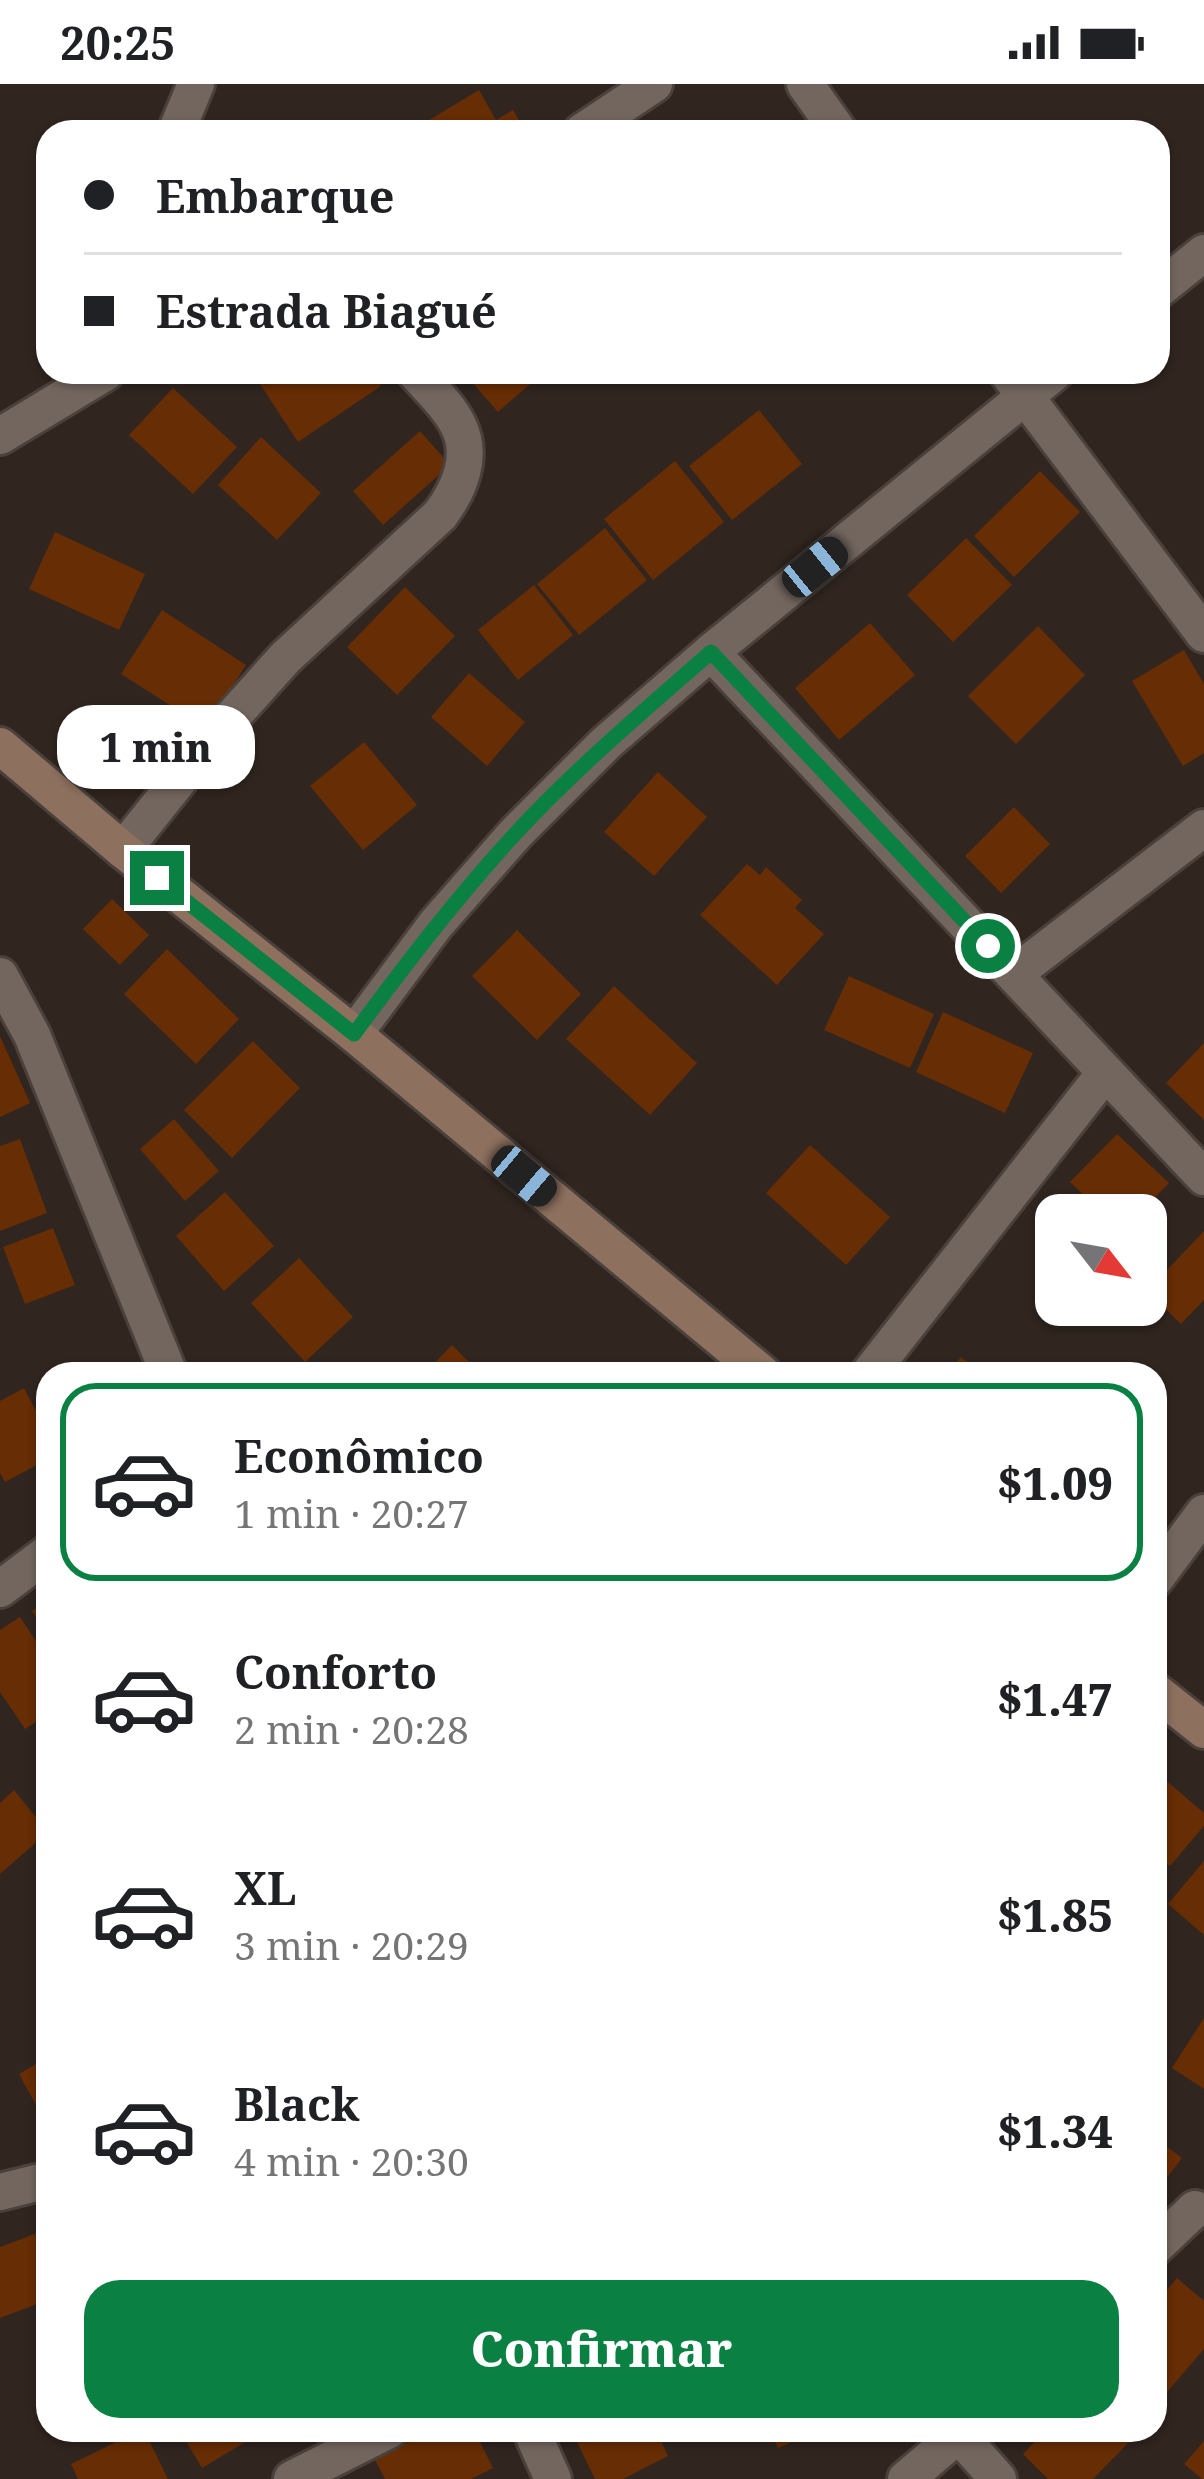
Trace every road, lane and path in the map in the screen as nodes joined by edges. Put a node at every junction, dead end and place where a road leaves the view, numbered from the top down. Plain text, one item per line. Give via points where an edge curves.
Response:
1 (196, 84) edge
2 (654, 84) edge
3 (805, 84) edge
4 (181, 120) edge
5 (600, 120) edge
6 (830, 120) edge
7 (1204, 254) edge
8 (1170, 281) edge
9 (86, 384) edge
10 (425, 384) edge
11 (1015, 384) edge
12 (0, 436) edge
13 (1204, 634) edge
14 (711, 652) junction
15 (0, 746) edge
16 (1204, 828) edge
17 (123, 850) junction
18 (1014, 974) junction
19 (0, 976) edge
20 (354, 1034) junction
21 (1105, 1073) junction
22 (1204, 1177) edge
23 (164, 1362) edge
24 (749, 1362) edge
25 (878, 1362) edge
26 (1204, 1514) edge
27 (36, 1562) edge
28 (1167, 1563) edge
29 (0, 1589) edge
30 (1167, 1701) edge
31 (1204, 1730) edge
32 (36, 2183) edge
33 (0, 2192) edge
34 (1195, 2209) dead end
35 (1167, 2235) edge
36 (365, 2442) edge
37 (536, 2442) edge
38 (950, 2442) edge
39 (970, 2442) edge
40 (292, 2479) edge
41 (553, 2479) edge
42 (906, 2479) edge
43 (998, 2479) edge

1 - 4 street
2 - 5 street
3 - 6 street
7 - 8 street
9 - 12 street
10 - 17 street via 459,426 462,478 452,499 286,658
11 - 13 street
11 - 14 street
14 - 18 street
14 - 20 street via 516,833
15 - 17 main road
16 - 18 street
17 - 20 main road
18 - 21 street
19 - 23 street via 32,1035
20 - 24 main road
21 - 22 street
21 - 25 street
26 - 28 street
27 - 29 street
30 - 31 main road
32 - 33 street
34 - 35 street
36 - 40 street
37 - 41 street
38 - 42 street
39 - 43 street

